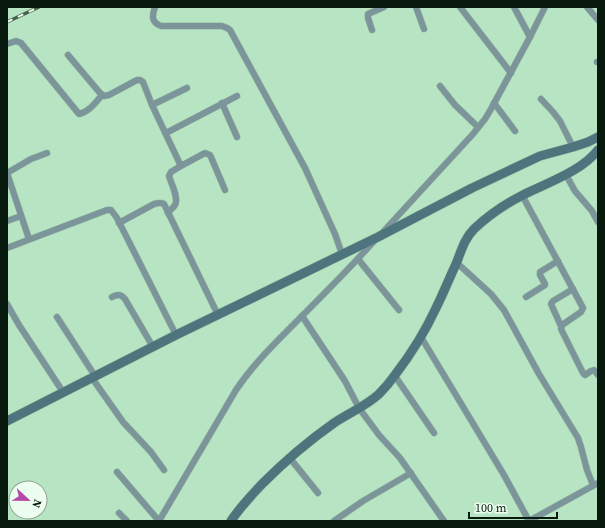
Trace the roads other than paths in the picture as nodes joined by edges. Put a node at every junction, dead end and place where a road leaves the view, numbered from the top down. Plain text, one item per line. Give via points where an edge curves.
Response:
1 (155, 7) edge
2 (383, 7) edge
3 (416, 7) edge
4 (460, 7) edge
5 (514, 7) edge
6 (545, 7) edge
7 (587, 7) edge
8 (598, 20) edge
9 (424, 28) dead end
10 (372, 30) dead end
11 (530, 36) junction
12 (7, 44) edge
13 (68, 55) dead end
14 (511, 73) junction
15 (440, 86) dead end
16 (186, 88) dead end
17 (102, 95) junction
18 (237, 96) dead end
19 (541, 99) dead end
20 (222, 103) junction
21 (494, 103) junction
22 (152, 106) junction
23 (478, 127) junction
24 (515, 130) dead end
25 (166, 133) junction
26 (237, 137) dead end
27 (598, 137) edge
28 (573, 147) junction
29 (598, 150) edge
30 (47, 153) dead end
31 (179, 167) junction
32 (7, 173) edge
33 (566, 175) junction
34 (225, 190) dead end
35 (522, 195) junction
36 (168, 213) junction
37 (21, 216) junction
38 (7, 221) edge
39 (598, 222) edge
40 (119, 223) junction
41 (378, 237) junction
42 (29, 239) junction
43 (7, 248) edge
44 (342, 254) junction
45 (358, 259) junction
46 (558, 261) junction
47 (456, 262) junction
48 (573, 289) junction
49 (112, 297) dead end
50 (526, 297) dead end
51 (7, 304) edge
52 (399, 310) dead end
53 (218, 315) junction
54 (302, 316) junction
55 (57, 317) dead end
56 (561, 326) junction
57 (176, 335) junction
58 (422, 337) junction
59 (153, 347) junction
60 (598, 375) edge
61 (395, 376) junction
62 (94, 377) junction
63 (63, 392) junction
64 (359, 408) junction
65 (7, 421) edge
66 (434, 433) dead end
67 (289, 457) junction
68 (164, 470) dead end
69 (117, 472) dead end
70 (411, 473) junction
71 (596, 484) edge
72 (318, 493) dead end
73 (119, 513) dead end
74 (127, 521) edge
75 (159, 521) edge
76 (232, 521) edge
77 (334, 521) edge
78 (444, 521) edge
79 (529, 521) edge

1 - 44 street via 153,18 161,26 222,26 230,30 305,168
2 - 10 street via 368,14
3 - 9 street
4 - 14 street
5 - 11 street
6 - 11 street
7 - 8 street
11 - 14 street
12 - 17 street via 16,41 21,43 79,114 84,113
13 - 17 street
14 - 21 street
15 - 23 street
16 - 22 street
17 - 22 street via 106,96 140,80
18 - 20 street
19 - 28 street via 560,121
20 - 25 street
20 - 26 street
21 - 23 street
21 - 24 street
22 - 25 street
23 - 41 street
25 - 31 street via 180,164
27 - 28 street
28 - 41 street via 540,156
29 - 33 street via 590,159
30 - 32 street
31 - 34 street via 205,153 208,154
31 - 36 street via 169,176 176,202
32 - 37 street
33 - 35 street
33 - 39 street
35 - 46 street
35 - 47 street via 489,216 472,231
36 - 40 street via 164,204 158,202
36 - 53 street
37 - 38 street
37 - 42 street
40 - 42 street via 111,210 107,210
40 - 57 street
41 - 44 street
41 - 45 street
42 - 43 street
44 - 53 street
45 - 52 street
45 - 54 street
46 - 48 street
46 - 50 street via 540,272 546,284
47 - 58 street
47 - 71 street via 491,294 504,310 578,438 586,470
48 - 56 street via 583,310
48 - 56 street via 551,304
49 - 59 street via 120,295 126,299
51 - 63 street
53 - 57 street
54 - 64 street via 345,381
54 - 75 street via 243,380
55 - 62 street
56 - 60 street via 582,373 585,375 592,370
57 - 59 street
58 - 61 street
58 - 79 street
59 - 62 street
61 - 64 street via 381,393
61 - 66 street
62 - 63 street
62 - 68 street via 120,419
63 - 65 street
64 - 67 street via 334,423
64 - 70 street
67 - 72 street
67 - 76 street via 242,505
69 - 75 street
70 - 77 street via 362,501
70 - 78 street
71 - 79 street
73 - 74 street

